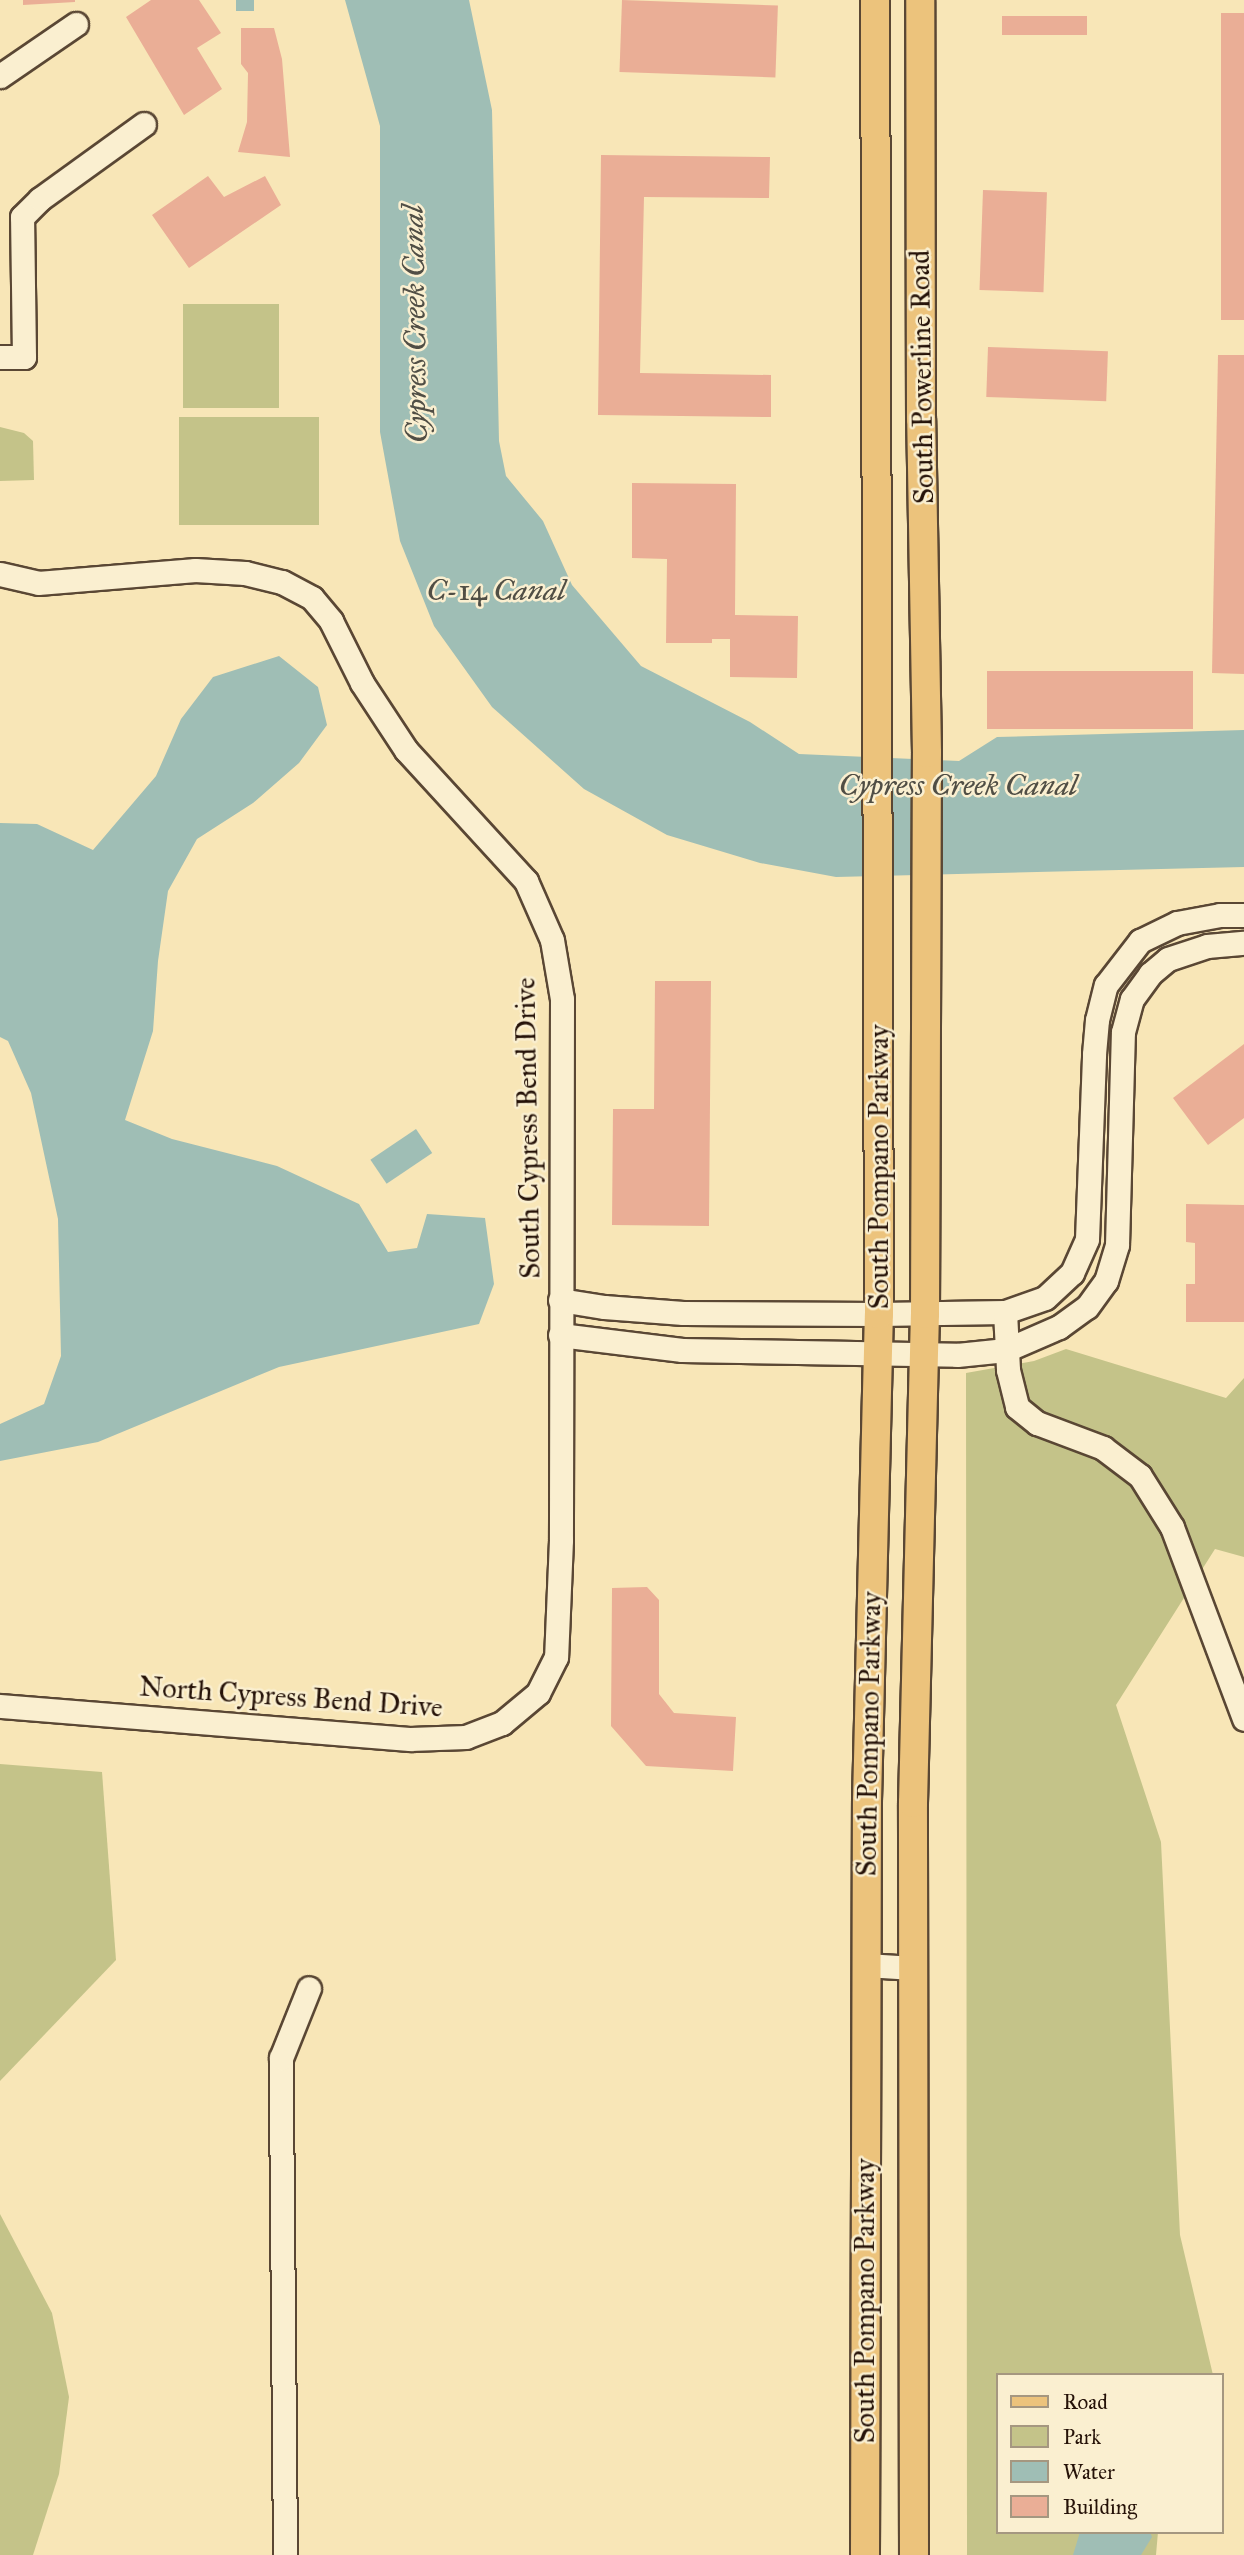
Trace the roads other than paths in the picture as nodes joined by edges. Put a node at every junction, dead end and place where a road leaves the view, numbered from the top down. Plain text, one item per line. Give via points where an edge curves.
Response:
1 (875, 0) edge
2 (920, 0) edge
3 (76, 24) dead end
4 (0, 76) edge
5 (144, 124) dead end
6 (0, 357) edge
7 (0, 574) edge
8 (880, 912) joint
9 (926, 914) joint
10 (1244, 915) edge
11 (1244, 943) edge
12 (560, 1300) junction
13 (1005, 1312) junction
14 (879, 1314) junction
15 (925, 1314) junction
16 (560, 1335) junction
17 (1006, 1350) junction
18 (924, 1354) junction
19 (878, 1355) junction
20 (0, 1706) edge
21 (1244, 1719) edge
22 (865, 1965) junction
23 (914, 1968) junction
24 (309, 1988) dead end
25 (285, 2555) edge
26 (865, 2555) edge
27 (914, 2555) edge

1 - 8 main road, South Powerline Road
2 - 9 main road, South Powerline Road
3 - 4 street
5 - 6 street via 22,217 24,357
7 - 12 street, South Cypress Bend Drive via 38,583 195,570 245,573 282,582 312,598 331,621 362,682 406,750 526,881 552,940 562,999
8 - 14 main road, South Pompano Parkway
9 - 15 main road, South Pompano Parkway
10 - 13 street via 1177,923 1140,942 1106,985 1094,1054 1087,1239 1072,1273 1045,1298
11 - 17 street via 1207,946 1168,959 1132,999 1123,1032 1117,1245 1106,1281 1087,1307 1059,1327
12 - 14 street via 683,1313
12 - 16 street, North Cypress Bend Drive
13 - 15 street
13 - 17 street
14 - 15 street
14 - 19 main road, South Pompano Parkway
15 - 18 main road, South Pompano Parkway
16 - 19 street via 682,1350
16 - 20 street, North Cypress Bend Drive via 561,1540 556,1657 538,1693 502,1723 466,1737 410,1739
17 - 18 street
17 - 21 street via 1017,1407 1037,1423 1103,1448 1140,1476 1172,1527
18 - 19 street
18 - 23 main road, South Pompano Parkway via 913,1803
19 - 22 main road, South Pompano Parkway
22 - 23 street
22 - 26 main road, South Pompano Parkway
23 - 27 main road, South Pompano Parkway
24 - 25 street via 281,2058

